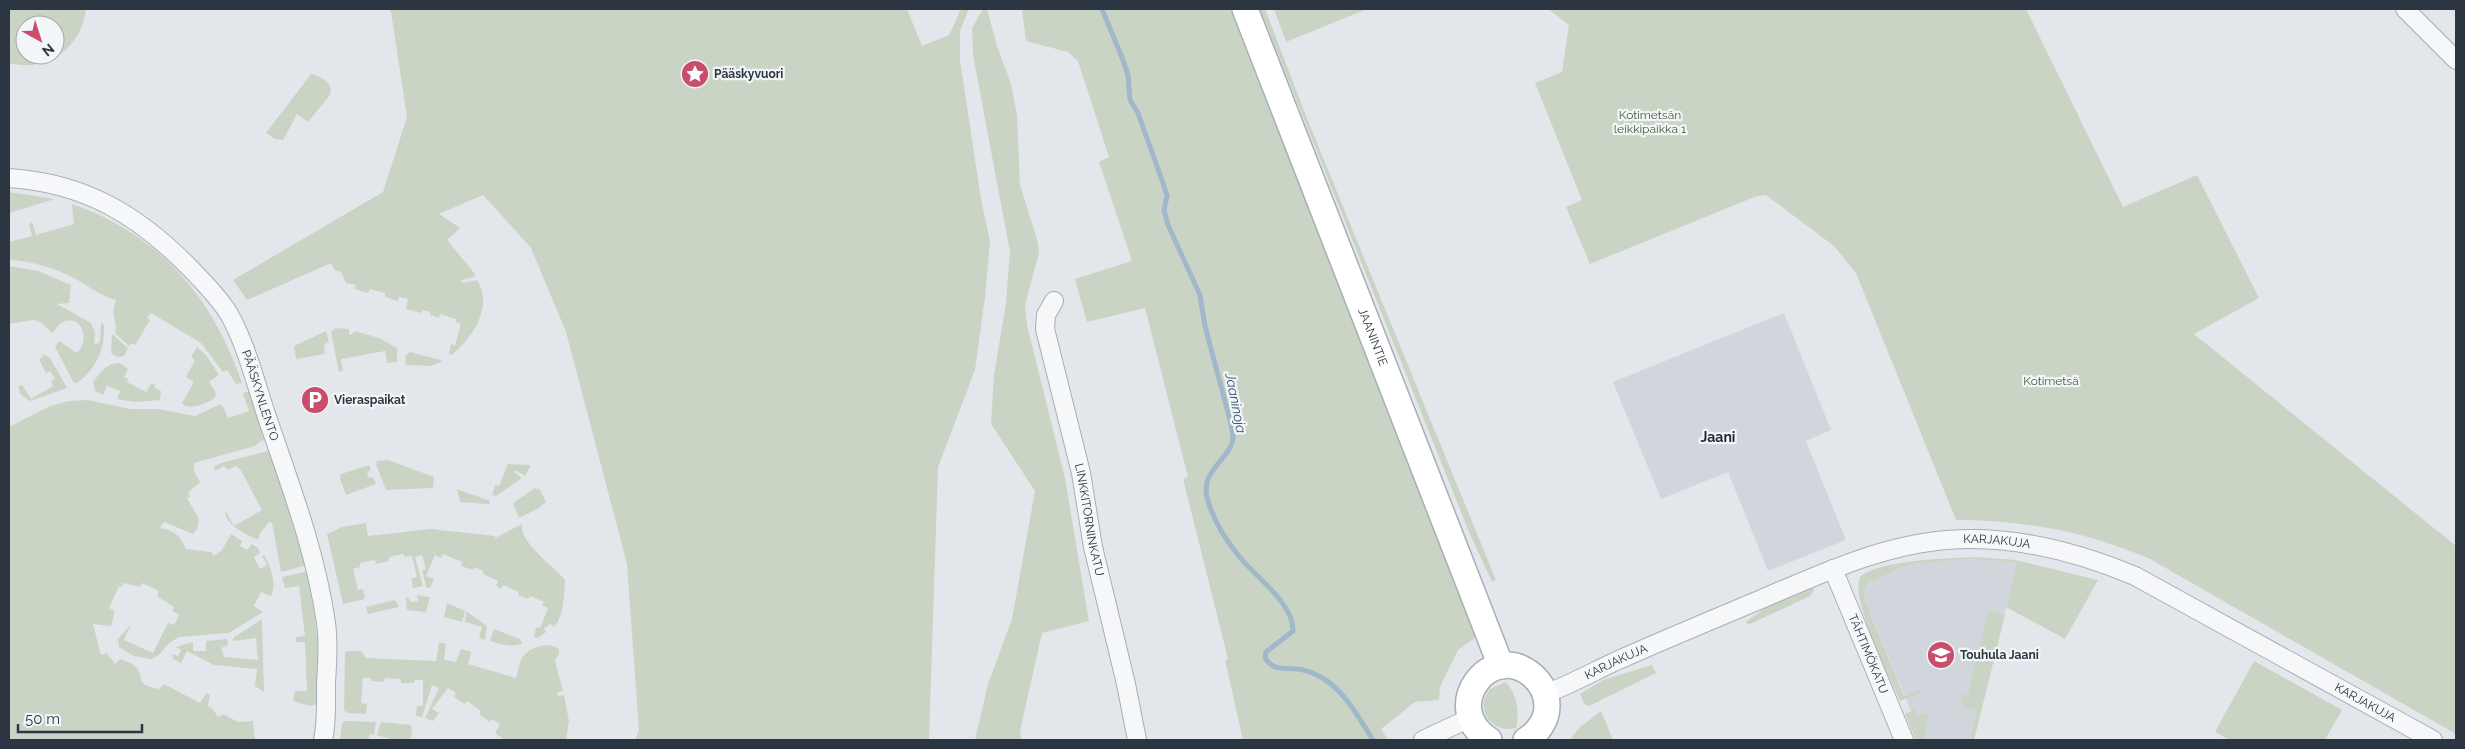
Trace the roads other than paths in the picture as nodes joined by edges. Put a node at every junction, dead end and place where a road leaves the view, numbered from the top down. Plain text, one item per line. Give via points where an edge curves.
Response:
1 (1245, 9) edge
2 (2406, 9) edge
3 (2456, 60) edge
4 (9, 178) edge
5 (1054, 301) dead end
6 (1833, 569) junction
7 (1501, 666) junction
8 (1545, 694) junction
9 (1470, 718) junction
10 (1425, 739) edge
11 (323, 740) edge
12 (1137, 740) edge
13 (1489, 740) edge
14 (1526, 740) edge
15 (1904, 740) edge
16 (2433, 740) edge

1 - 7 main road, JAANINTIE
2 - 3 street
4 - 11 street, PÄÄSKYNLENTO via 64,185 112,206 140,223 165,243 208,287 228,314 244,349 300,510 318,578 326,625
5 - 12 street, LINKKITORNINKATU via 1046,315 1045,329 1081,473 1093,547
6 - 8 street, KARJAKUJA
6 - 15 street, TÄHTIMÖKATU
6 - 16 street, KARJAKUJA via 1895,548 1966,539 2017,542 2100,561 2135,576
7 - 8 main road via 1514,666 1530,673
7 - 9 main road via 1477,680 1468,698
8 - 14 main road via 1547,709 1544,720 1536,733
9 - 10 street
9 - 13 main road via 1481,735

